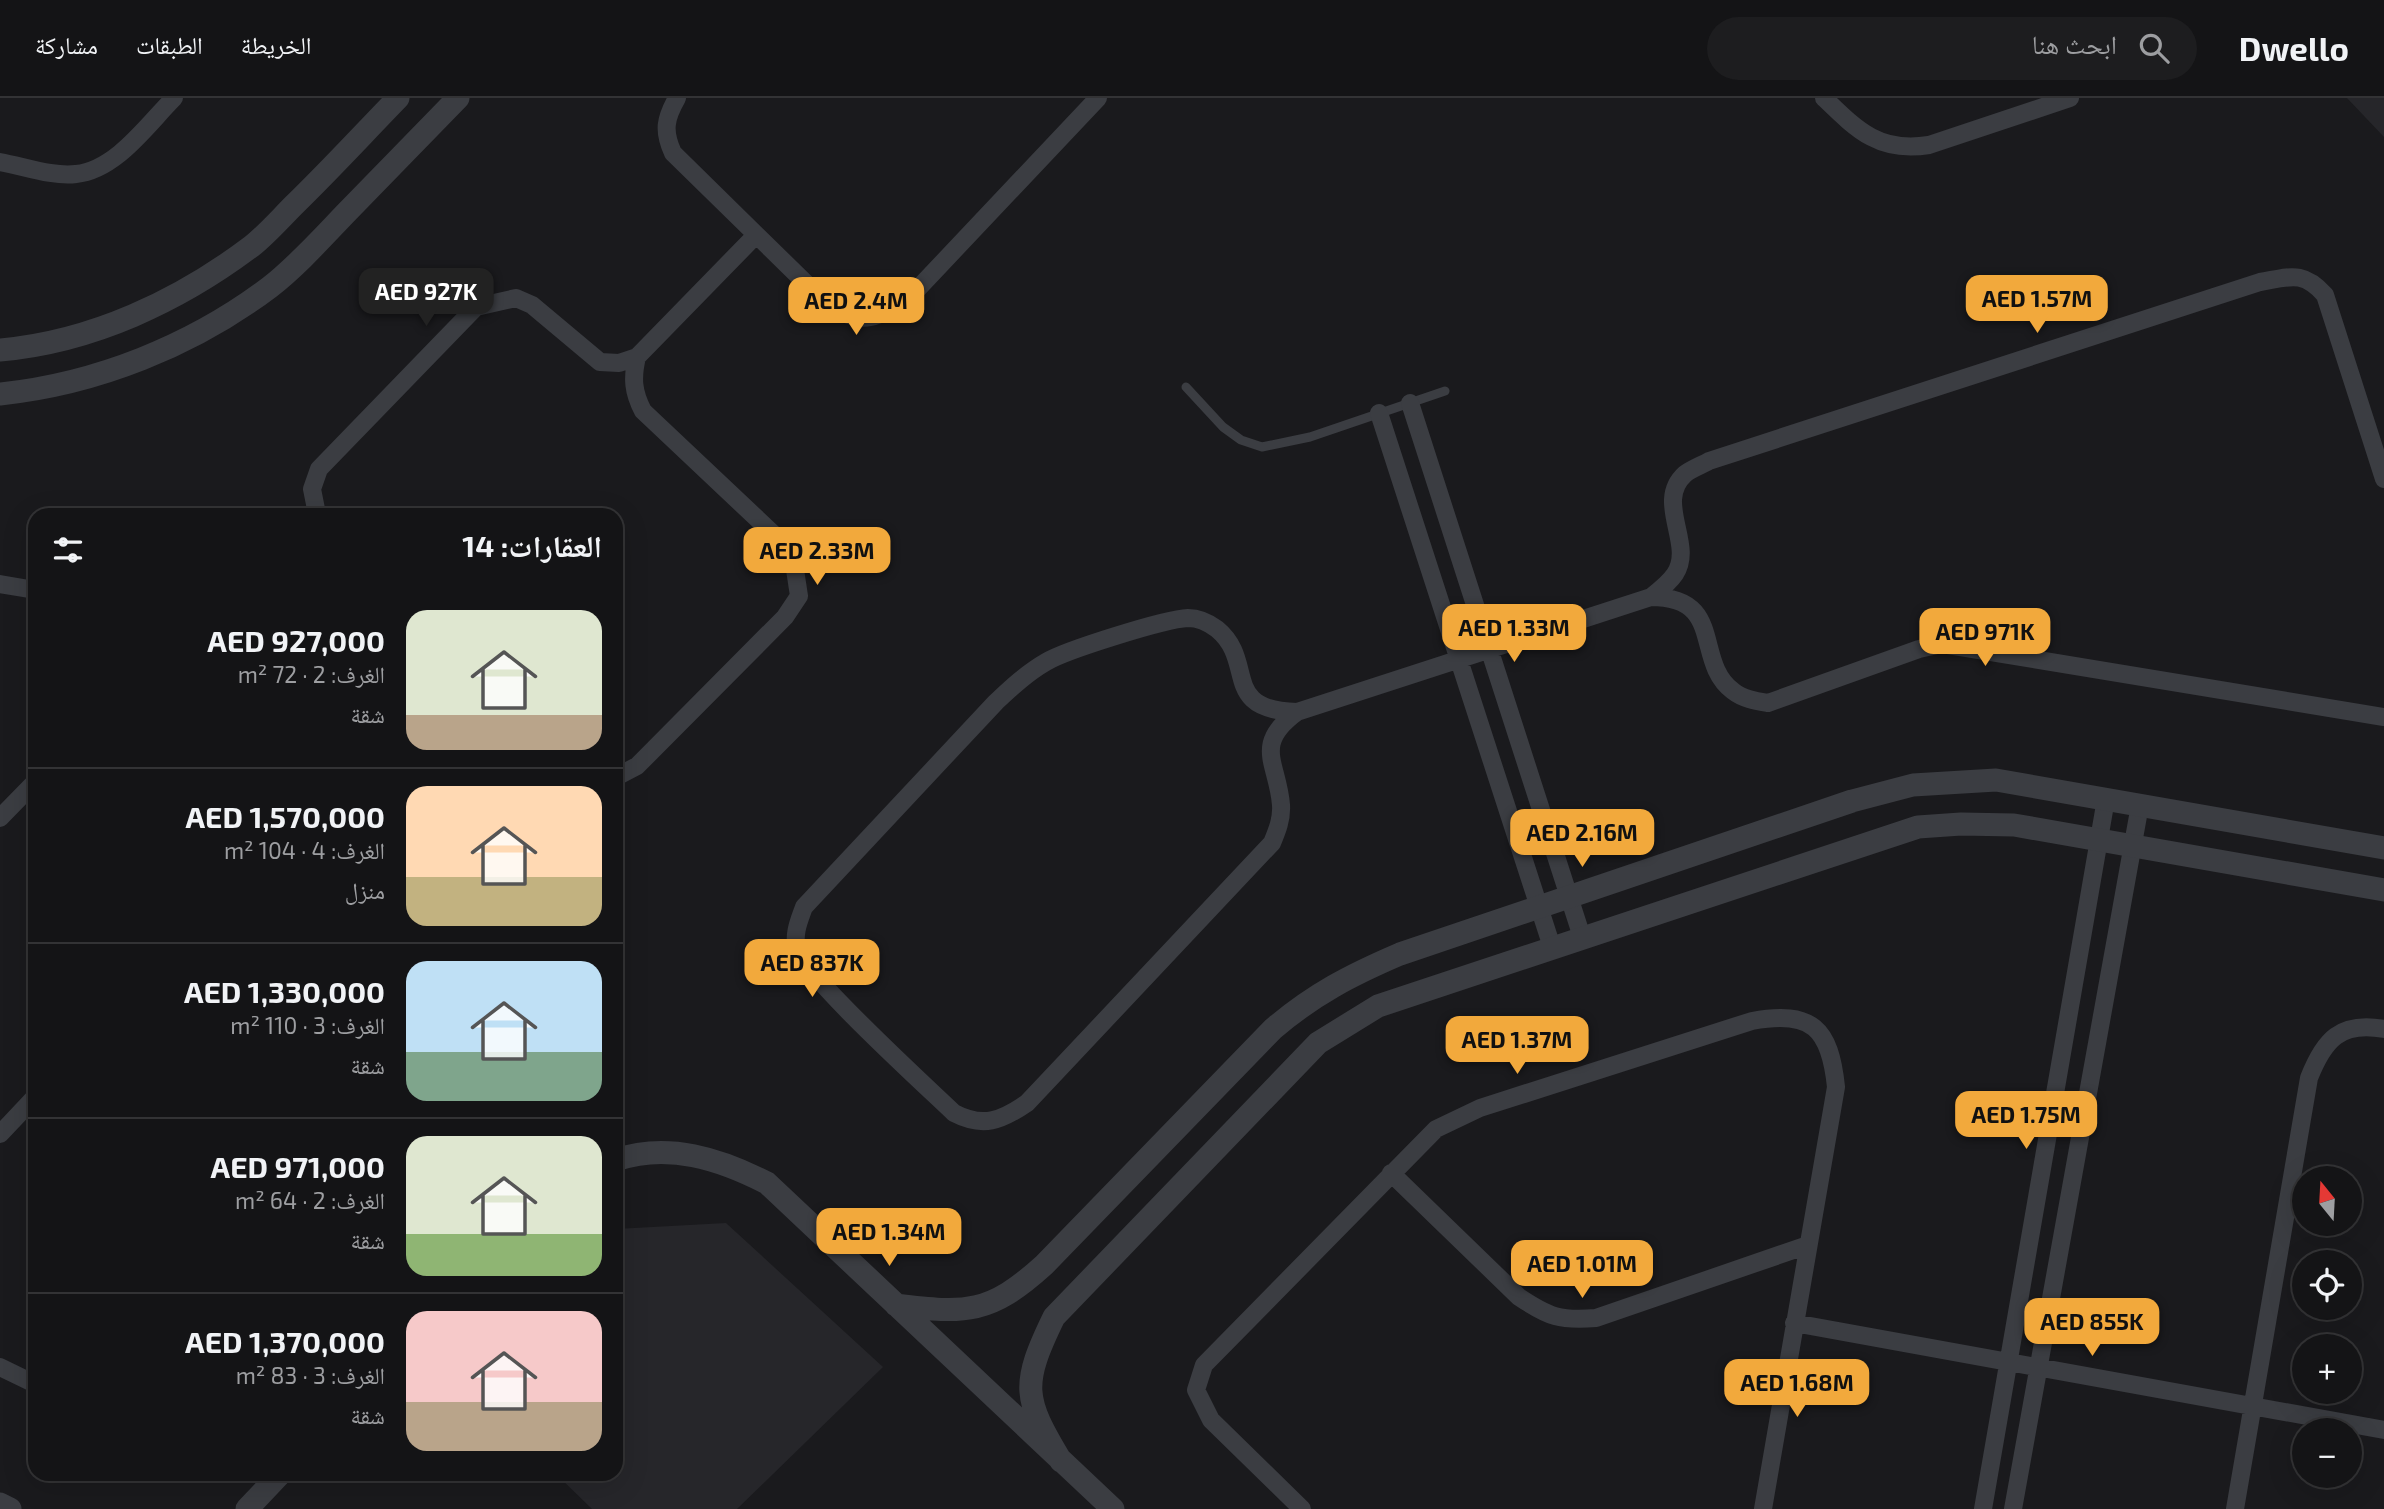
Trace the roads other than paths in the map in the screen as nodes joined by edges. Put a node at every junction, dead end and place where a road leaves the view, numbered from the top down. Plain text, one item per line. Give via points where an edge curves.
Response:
1 (174, 98) edge
2 (398, 98) edge
3 (458, 98) edge
4 (677, 98) edge
5 (1098, 98) edge
6 (1824, 98) edge
7 (2070, 98) edge
8 (0, 162) edge
9 (756, 235) junction
10 (0, 350) edge
11 (638, 357) junction
12 (1186, 387) dead end
13 (1445, 391) dead end
14 (0, 394) edge
15 (1410, 403) junction
16 (1379, 413) junction
17 (2384, 479) edge
18 (316, 508) edge
19 (0, 584) edge
20 (28, 589) edge
21 (1651, 597) junction
22 (1489, 650) junction
23 (1459, 660) junction
24 (1297, 712) junction
25 (2384, 717) edge
26 (623, 773) edge
27 (28, 789) edge
28 (2106, 799) junction
29 (2140, 805) junction
30 (0, 818) edge
31 (2099, 840) junction
32 (2133, 846) junction
33 (2384, 848) edge
34 (2384, 890) edge
35 (1569, 897) junction
36 (1539, 907) junction
37 (1582, 937) junction
38 (1552, 947) junction
39 (2384, 1029) edge
40 (28, 1104) edge
41 (0, 1134) edge
42 (623, 1158) edge
43 (1391, 1173) junction
44 (1808, 1245) junction
45 (896, 1305) junction
46 (1794, 1324) junction
47 (2009, 1362) junction
48 (0, 1367) edge
49 (2039, 1368) junction
50 (28, 1381) edge
51 (2253, 1406) junction
52 (2384, 1430) edge
53 (1061, 1461) junction
54 (273, 1481) edge
55 (0, 1504) edge
56 (10, 1509) edge
57 (247, 1509) edge
58 (1113, 1509) edge
59 (1302, 1509) edge
60 (1763, 1509) edge
61 (1983, 1509) edge
62 (2013, 1509) edge
63 (2235, 1509) edge

1 - 8 street via 95,170 74,175
2 - 10 street via 254,244 201,281 93,332
3 - 14 street via 270,287 212,325 101,374
4 - 9 street via 666,117 665,136 673,153
5 - 9 street via 909,296 879,315 846,317
6 - 7 street via 1861,131 1905,149
9 - 11 street
11 - 18 street via 620,363 600,362 532,305 516,298 476,307 319,469 312,489
11 - 26 street via 633,375 643,411 785,545 794,563 799,597 785,617 637,766
12 - 16 lane via 1223,427 1262,447
13 - 15 lane
15 - 16 lane
15 - 22 street
16 - 23 street
17 - 21 street via 2325,295 2314,282 2296,276 2260,282 1709,461 1684,475 1674,493 1673,517 1682,551 1676,572
19 - 20 street
21 - 22 street
21 - 25 street via 1686,603 1697,615 1723,681 1749,700 1768,704 1942,644
22 - 23 street
22 - 35 street
23 - 24 street
23 - 36 street
24 - 24 street via 1273,712 1258,705 1245,692 1230,645 1205,621 1189,618 1163,623 1049,660 1023,676 996,702 804,907 796,929 797,949 804,962 954,1114 970,1122 990,1123 1008,1116 1027,1103 1272,843 1280,824 1281,804 1268,754 1281,724
27 - 30 street
28 - 29 street
28 - 31 street
28 - 35 street via 1996,780 1913,785 1852,801
29 - 32 street
29 - 33 street
31 - 32 street
31 - 37 street via 2014,825 1918,827
31 - 47 street
32 - 34 street
32 - 49 street
35 - 36 street
35 - 37 street
36 - 38 street
36 - 45 street via 1400,954 1310,998 1229,1072 1013,1293 972,1310
37 - 38 street
38 - 53 street via 1408,993 1318,1043 1072,1297 1054,1317 1042,1341 1030,1387 1034,1416
39 - 51 street via 2350,1028 2332,1037 2319,1053 2309,1079
40 - 41 street
42 - 45 street via 636,1153 684,1153 727,1163 767,1183
43 - 44 street via 1519,1297 1542,1313 1565,1321 1596,1318
43 - 44 street via 1436,1129 1480,1108 1783,1015 1802,1019 1818,1031 1835,1076
43 - 59 street via 1205,1365 1196,1391 1211,1420
44 - 46 street
45 - 53 street
46 - 47 street
46 - 60 street
47 - 49 street
47 - 61 street
48 - 50 street
49 - 51 street
49 - 62 street
51 - 52 street
51 - 63 street
53 - 58 street
54 - 57 street
55 - 56 street

